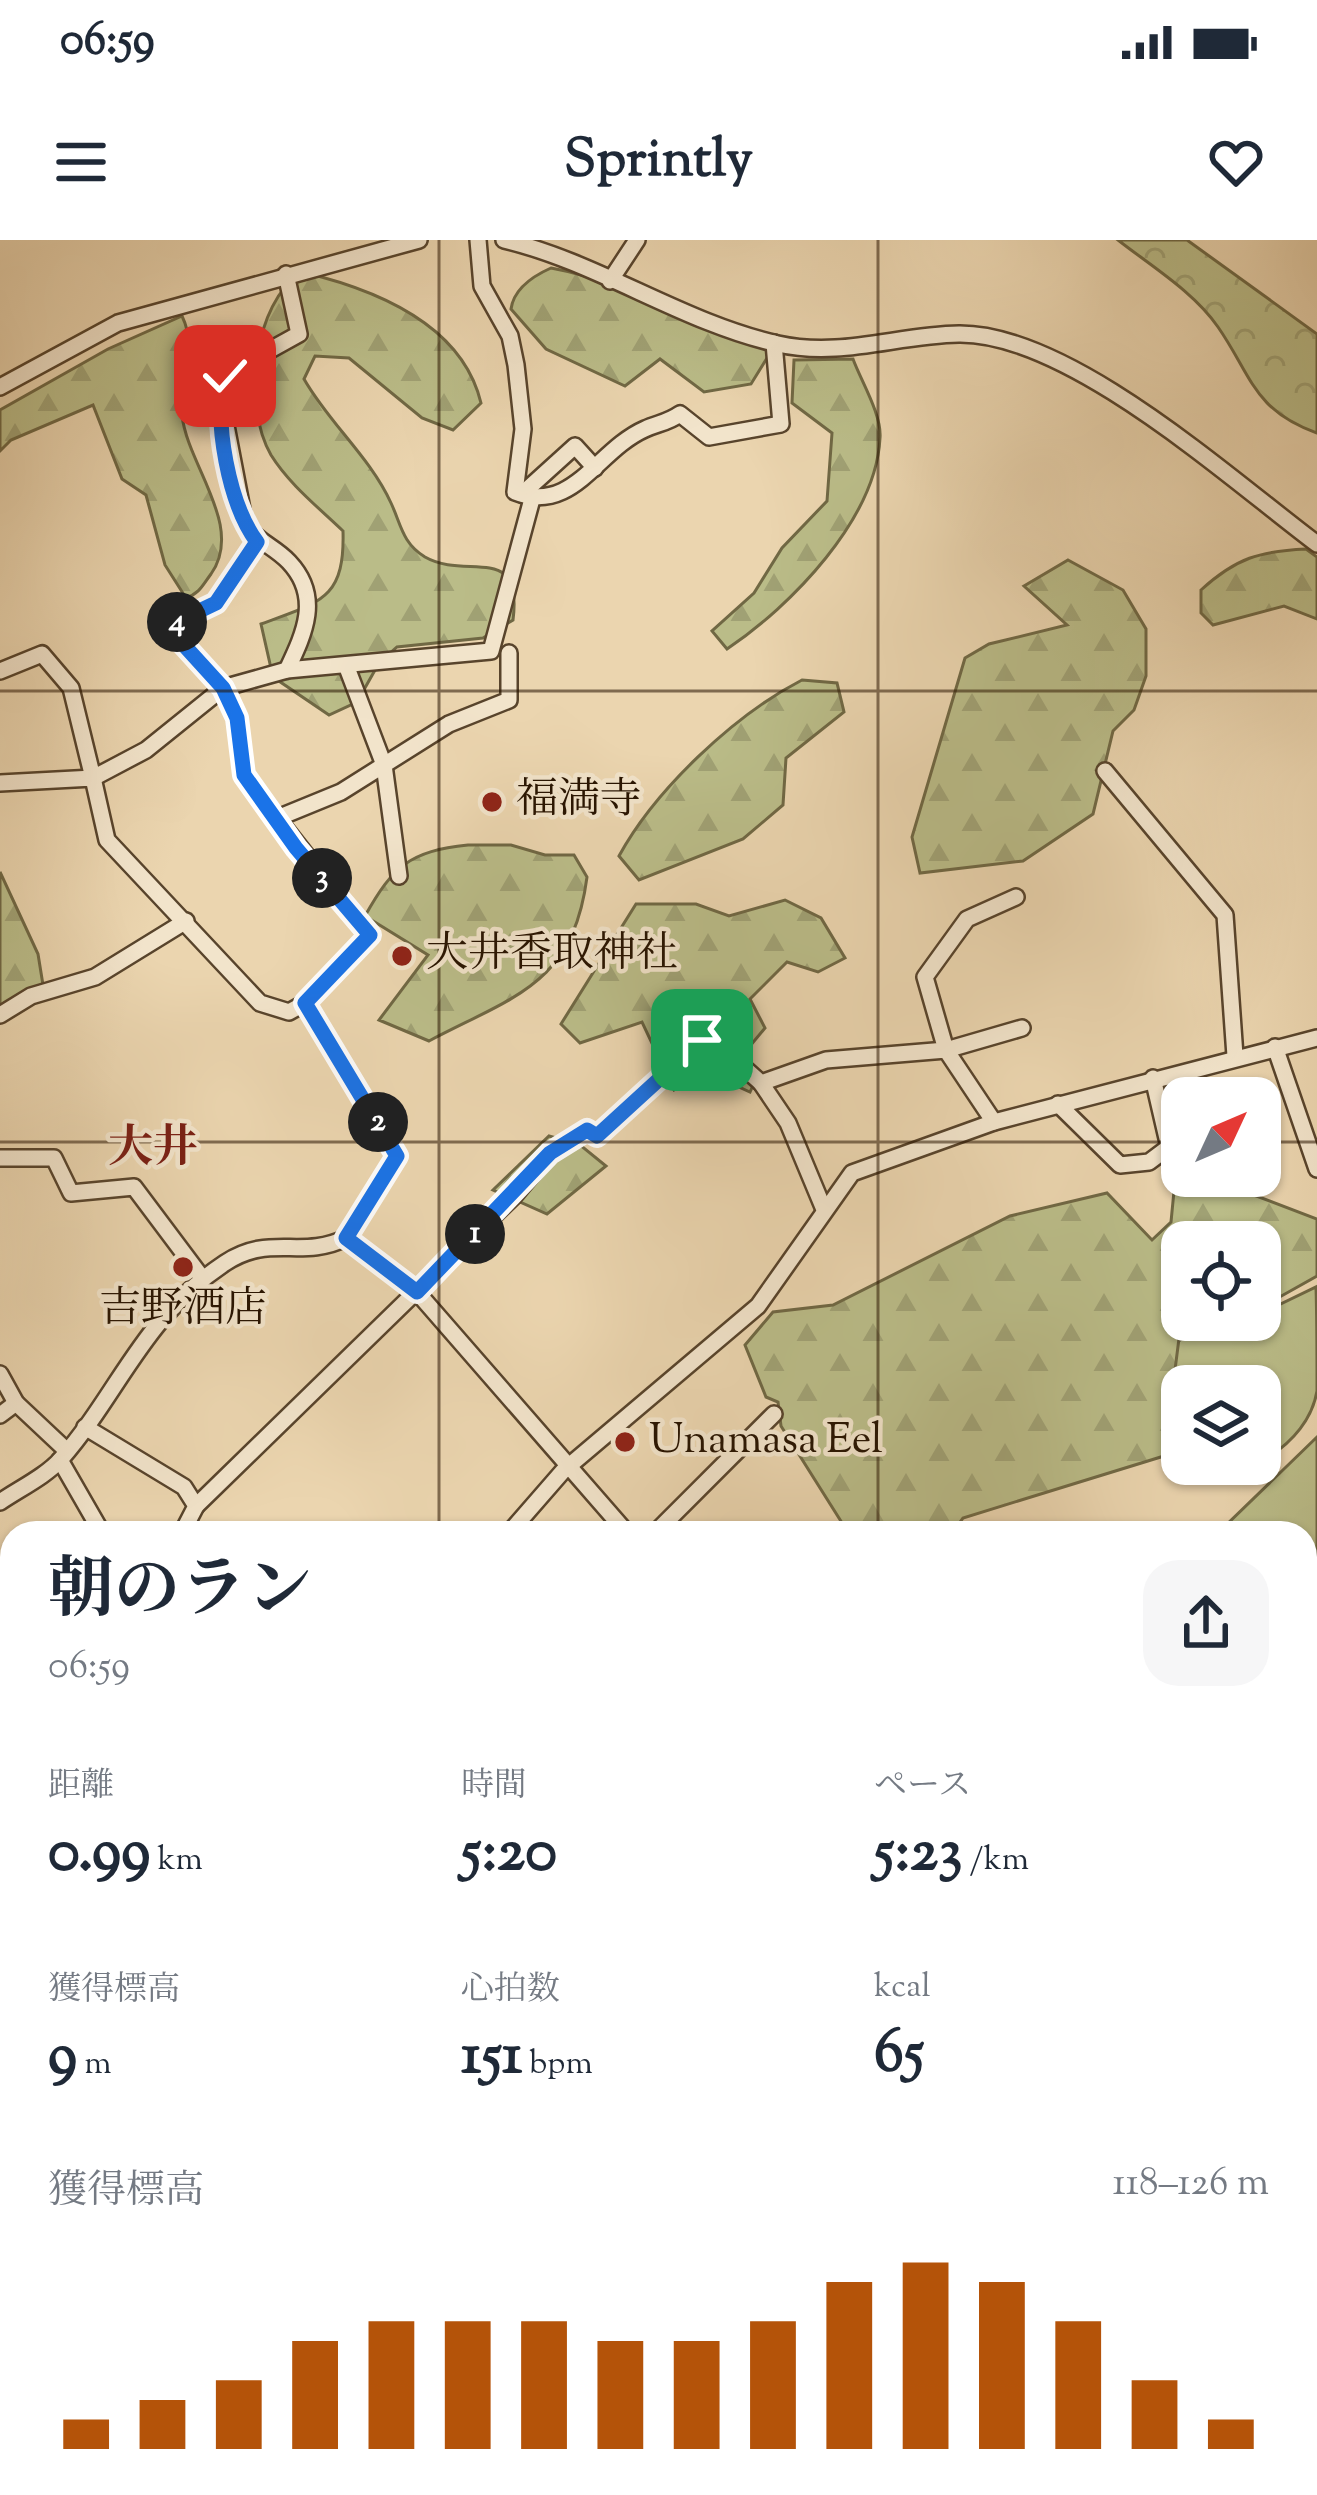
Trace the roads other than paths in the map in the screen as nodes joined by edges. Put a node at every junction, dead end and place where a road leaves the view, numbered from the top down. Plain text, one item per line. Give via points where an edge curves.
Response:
1 (419, 240) edge
2 (478, 240) edge
3 (504, 240) edge
4 (637, 240) edge
5 (286, 274) junction
6 (610, 281) junction
7 (773, 344) junction
8 (0, 387) edge
9 (595, 468) junction
10 (527, 496) junction
11 (257, 542) junction
12 (1317, 544) edge
13 (509, 653) dead end
14 (346, 665) junction
15 (287, 670) junction
16 (0, 671) edge
17 (223, 688) junction
18 (384, 765) junction
19 (1105, 771) dead end
20 (93, 778) junction
21 (0, 783) edge
22 (275, 819) junction
23 (399, 876) dead end
24 (1016, 897) dead end
25 (186, 921) junction
26 (305, 1003) junction
27 (0, 1015) edge
28 (1022, 1028) dead end
29 (1317, 1037) edge
30 (1275, 1047) junction
31 (946, 1050) junction
32 (1235, 1055) junction
33 (1153, 1078) junction
34 (761, 1083) junction
35 (1058, 1104) junction
36 (994, 1122) junction
37 (0, 1158) edge
38 (1317, 1168) edge
39 (823, 1207) junction
40 (346, 1238) junction
41 (202, 1279) junction
42 (417, 1292) junction
43 (0, 1374) edge
44 (16, 1402) junction
45 (773, 1414) dead end
46 (0, 1415) edge
47 (85, 1426) junction
48 (63, 1455) junction
49 (570, 1465) junction
50 (0, 1502) edge
51 (196, 1506) junction
52 (96, 1521) edge
53 (188, 1521) edge
54 (519, 1521) edge
55 (617, 1521) edge
56 (667, 1521) edge

1 - 5 street
2 - 10 street via 482,286 516,364 523,429 515,492
3 - 6 street
4 - 6 street
5 - 8 street via 95,332
5 - 11 street via 298,334 225,376 220,394 245,525
6 - 7 street
7 - 9 street via 781,424 709,437 680,414 645,429
7 - 12 street via 850,349 960,334 1040,349 1095,379
9 - 10 street via 557,498
9 - 10 street via 575,446
10 - 14 street via 491,651
11 - 15 street via 289,562 305,590 310,622
11 - 17 street via 216,603 172,624
13 - 18 street via 509,700 448,724
14 - 15 street
14 - 18 street
15 - 17 street
16 - 20 street via 42,654 71,688
17 - 20 street via 146,750
17 - 22 street via 237,718 244,775
18 - 22 street
18 - 23 street
19 - 32 street via 1226,915
20 - 21 street
20 - 25 street via 107,840
22 - 26 street via 370,935
24 - 31 street via 967,919 925,977
25 - 26 street via 260,1003 289,1012
25 - 27 street via 94,977
26 - 40 street via 397,1156
28 - 31 street
29 - 30 street
30 - 32 street
30 - 38 street
31 - 34 street via 826,1060
31 - 36 street
32 - 33 street
33 - 35 street
33 - 35 street via 1169,1147 1149,1162 1120,1165
34 - 39 street via 788,1123
34 - 42 street via 702,1040 597,1136 587,1130 550,1153
35 - 36 street
36 - 39 street via 852,1173
37 - 41 street via 54,1158 70,1193 134,1187
39 - 49 street via 758,1306
40 - 41 street via 321,1250 252,1247
40 - 42 street
41 - 47 street via 131,1353
42 - 49 street
42 - 51 street
43 - 44 street
44 - 46 street
44 - 48 street
45 - 56 street
47 - 48 street
47 - 51 street via 184,1487
48 - 50 street
48 - 52 street
49 - 54 street
49 - 55 street
51 - 53 street

